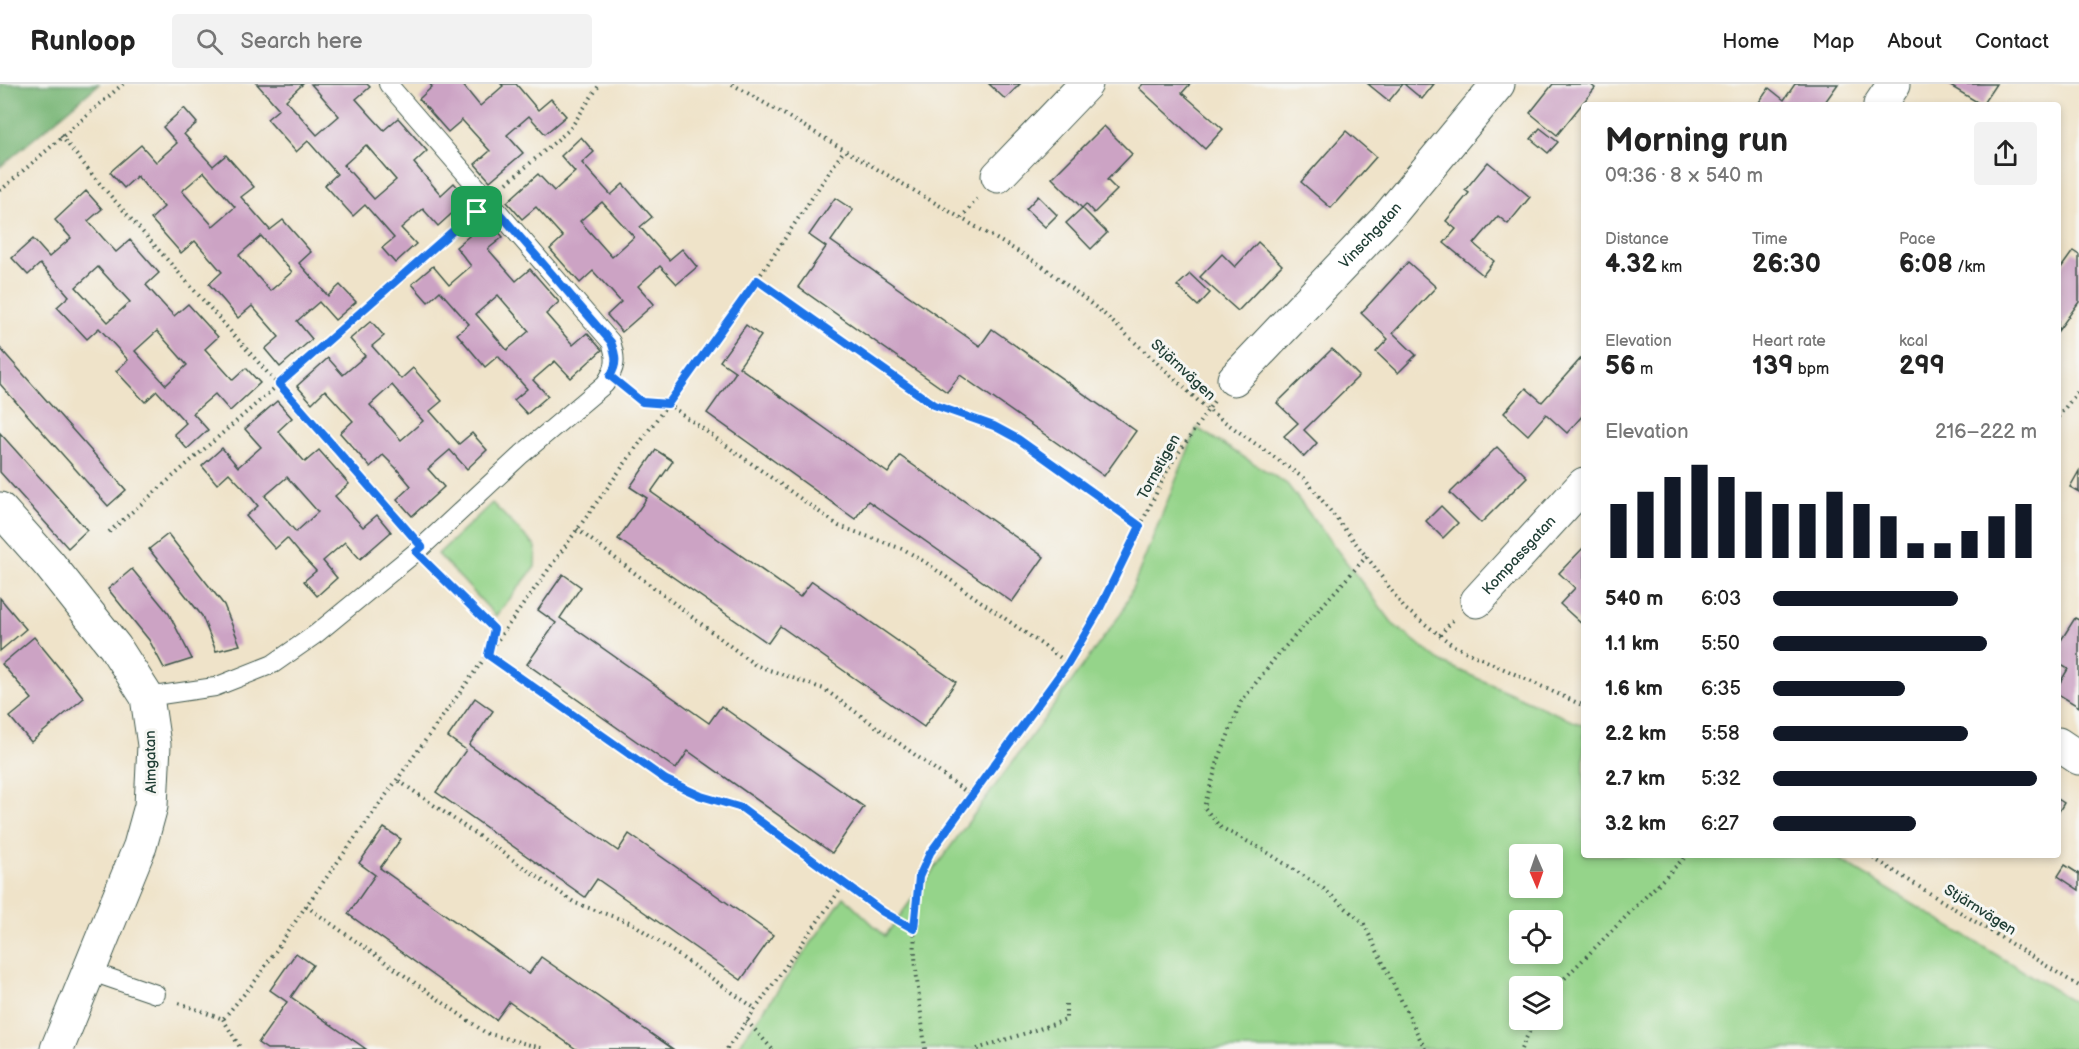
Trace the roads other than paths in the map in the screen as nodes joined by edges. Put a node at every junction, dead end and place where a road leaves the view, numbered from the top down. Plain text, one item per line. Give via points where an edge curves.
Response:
1 (388, 84) edge
2 (1086, 84) edge
3 (1498, 84) edge
4 (1894, 84) edge
5 (1882, 102) edge
6 (998, 176) dead end
7 (1234, 379) dead end
8 (1581, 487) edge
9 (0, 509) edge
10 (1477, 601) dead end
11 (147, 697) junction
12 (2061, 746) edge
13 (2079, 758) edge
14 (89, 971) junction
15 (156, 994) road end
16 (57, 1049) edge

1 - 11 lane via 611,342 615,369 605,384 522,454 419,550 316,634 273,663 215,687
2 - 6 street
3 - 7 street, Vinschgatan via 1388,217
4 - 5 street
8 - 10 street, Kompassgatan
9 - 11 street, Almgatan via 91,615
11 - 14 street, Almgatan via 154,745 152,806 140,846
12 - 13 street
14 - 15 lane
14 - 16 street, Almgatan

